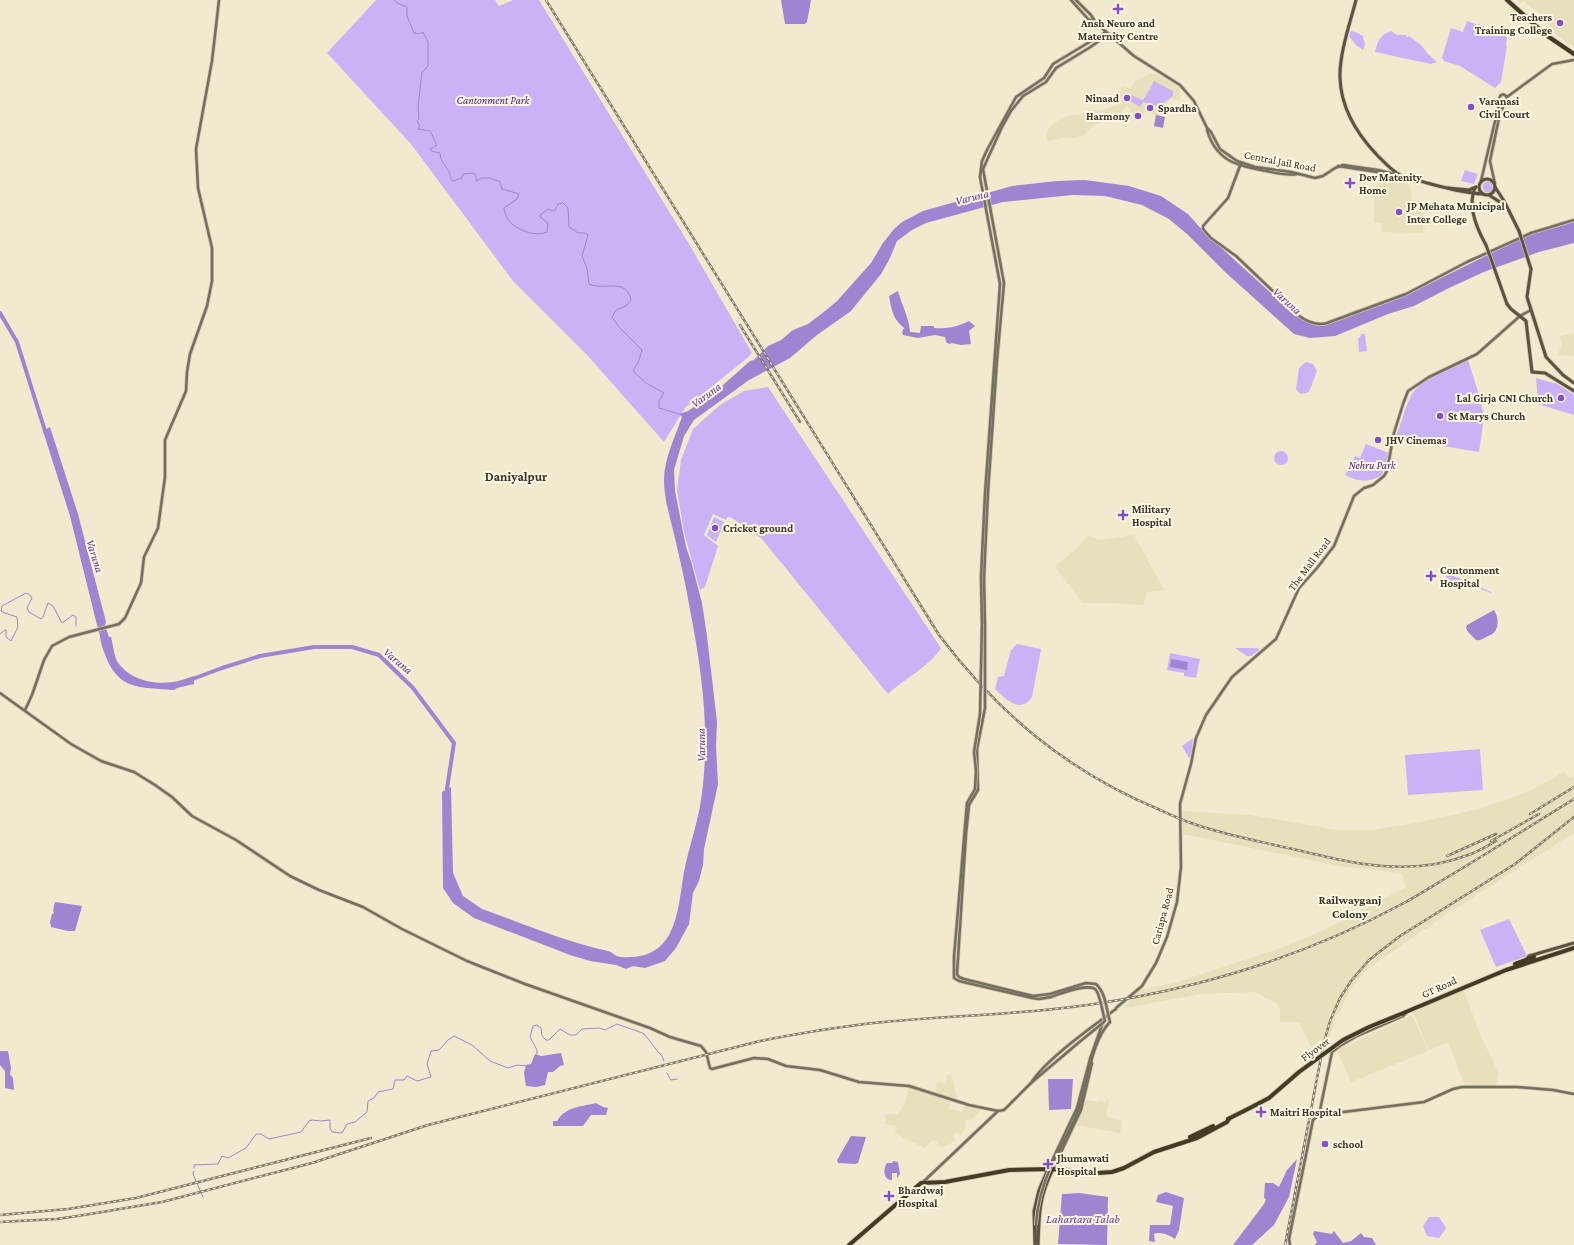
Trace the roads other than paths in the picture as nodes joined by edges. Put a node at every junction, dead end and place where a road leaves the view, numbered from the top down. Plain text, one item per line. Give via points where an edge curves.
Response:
1 (219, 0) edge
2 (1071, 0) edge
3 (1076, 0) edge
4 (1356, 0) edge
5 (1506, 0) edge
6 (1096, 23) junction
7 (1107, 33) junction
8 (1574, 54) edge
9 (1574, 60) edge
10 (1507, 97) junction
11 (1500, 100) junction
12 (1505, 101) junction
13 (1240, 164) junction
14 (1403, 176) junction
15 (981, 177) junction
16 (1480, 183) junction
17 (1495, 185) junction
18 (1447, 188) junction
19 (1475, 188) junction
20 (1473, 194) junction
21 (1483, 194) junction
22 (1488, 195) junction
23 (1507, 207) junction
24 (1574, 220) edge
25 (1531, 310) junction
26 (1520, 316) junction
27 (1574, 383) edge
28 (1574, 391) edge
29 (982, 578) junction
30 (0, 693) edge
31 (25, 710) junction
32 (977, 790) junction
33 (1180, 810) joint
34 (1574, 946) edge
35 (1050, 995) junction
36 (1408, 1011) junction
37 (1104, 1020) junction
38 (1110, 1022) junction
39 (1100, 1036) junction
40 (1031, 1084) junction
41 (1574, 1094) edge
42 (998, 1111) junction
43 (1319, 1115) junction
44 (1051, 1168) junction
45 (922, 1183) junction
46 (1037, 1244) edge
47 (849, 1245) edge
48 (1290, 1245) edge

1 - 31 street via 212,61 196,149 198,188 212,248 212,281 207,306 190,354 186,390 165,440 165,477 159,527 144,557 141,582 130,611 123,621 69,637 52,646
2 - 6 street via 1088,19
3 - 6 street
4 - 14 main road via 1340,65 1342,94 1352,124 1362,138 1383,162
5 - 8 highway via 1546,35
6 - 7 street
7 - 13 street, Central Jail Road via 1134,56 1178,84 1194,101 1217,151 1228,160
7 - 15 street via 1089,48 1056,68 1046,82 1022,96 997,137
7 - 15 street via 1053,64 1044,78 1016,97 982,161
9 - 10 street via 1552,64
10 - 11 street via 1501,95
10 - 12 street
11 - 12 street
11 - 16 street
12 - 17 street via 1490,161
13 - 14 street, Central Jail Road via 1287,175 1320,178 1338,166
13 - 24 street via 1228,198 1202,228 1308,322 1328,323 1406,294 1467,262 1531,233
14 - 18 main road
15 - 29 street via 1004,283
16 - 17 main road via 1490,179
16 - 19 main road
16 - 21 main road
17 - 22 main road via 1493,193
17 - 23 main road
18 - 19 main road
18 - 20 main road
19 - 20 main road
20 - 21 main road
20 - 26 main road, bridge via 1474,215 1480,235 1507,304
21 - 22 main road
22 - 23 main road
23 - 25 main road, bridge via 1519,231 1531,269 1527,292
25 - 26 street, The Mall Road
25 - 27 main road via 1546,357
26 - 28 main road via 1526,321 1532,372 1545,373
26 - 33 street, The Mall Road via 1477,354 1429,377 1408,391 1396,428 1388,471 1373,485 1354,496 1334,546 1298,588 1276,639 1232,677 1206,714 1196,738
29 - 32 street, bridge via 980,714 974,752
29 - 32 street, bridge via 985,699 977,748
30 - 31 street
31 - 42 street via 71,744 101,761 134,772 155,784 192,816 236,840 290,876 365,908 467,961 670,1037 701,1046 712,1069 754,1058 768,1059 790,1067 820,1070 859,1082 909,1086 969,1106
32 - 35 street via 969,805 957,974 964,979 1033,996
33 - 37 street, Cariapa Road via 1182,867 1177,902 1167,938 1142,986
34 - 36 highway, GT Road via 1505,969
35 - 37 street, bridge via 1094,988 1098,994
35 - 38 street, bridge via 1086,983 1096,984 1102,991
36 - 43 street via 1403,1016 1353,1039 1332,1052
36 - 44 highway, Flyover, bridge via 1343,1040 1269,1098 1200,1136 1154,1152 1117,1171 1098,1173
37 - 39 street
37 - 40 street, bridge
37 - 40 street via 1056,1057
37 - 44 street via 1077,1108
38 - 39 street
38 - 44 street via 1094,1058 1081,1110
39 - 44 street via 1072,1124
40 - 42 street via 1004,1110
41 - 43 street via 1517,1087 1462,1087 1424,1102
42 - 45 street
43 - 48 street via 1313,1120 1289,1239
44 - 45 highway, Flyover via 994,1170 939,1182
44 - 46 main road via 1041,1200
44 - 46 street, bridge via 1040,1193 1036,1225
45 - 47 highway

